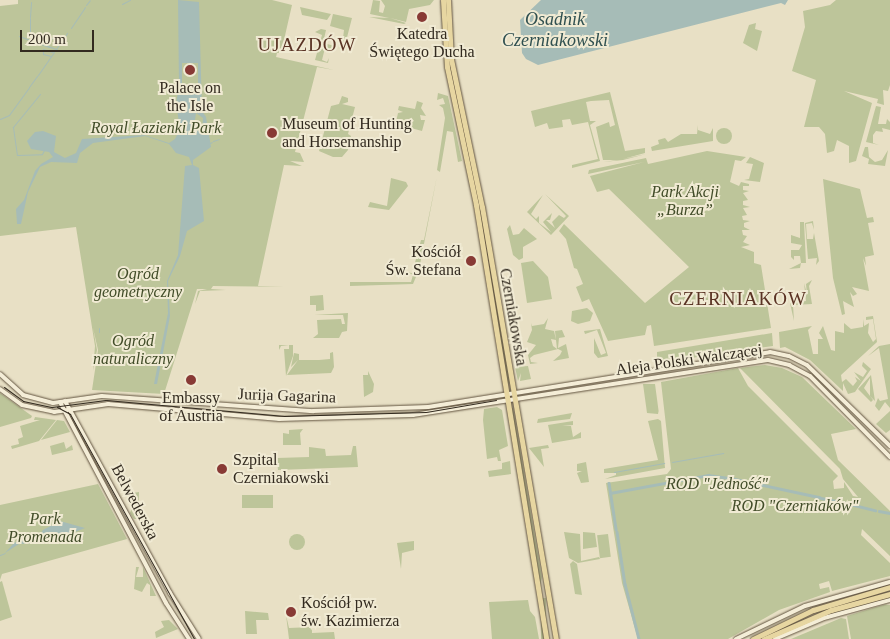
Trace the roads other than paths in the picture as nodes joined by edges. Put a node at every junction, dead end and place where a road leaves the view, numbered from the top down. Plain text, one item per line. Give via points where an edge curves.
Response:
1 (443, 0) edge
2 (448, 0) edge
3 (0, 374) edge
4 (0, 389) edge
5 (514, 392) junction
6 (505, 394) junction
7 (515, 399) junction
8 (506, 401) junction
9 (63, 402) junction
10 (71, 409) junction
11 (64, 410) junction
12 (890, 446) edge
13 (890, 457) edge
14 (890, 582) edge
15 (890, 587) edge
16 (890, 594) edge
17 (890, 600) edge
18 (785, 622) junction
19 (189, 639) edge
20 (199, 639) edge
21 (546, 639) edge
22 (555, 639) edge
23 (736, 639) edge
24 (747, 639) edge
25 (753, 639) edge
26 (764, 639) edge
27 (775, 639) edge

1 - 6 main road, Czerniakowska via 448,67 476,204
2 - 5 main road, Czerniakowska via 451,59 483,213
3 - 9 main road, Jurija Gagarina via 27,397
4 - 11 main road, Jurija Gagarina via 24,406 52,412
5 - 6 main road, Jurija Gagarina
5 - 7 main road, Czerniakowska
5 - 12 main road, Aleja Polski Walczącej via 751,353 776,353 807,365
6 - 8 main road, Czerniakowska
6 - 9 main road, Jurija Gagarina via 410,408 295,412 102,396
7 - 8 main road, Jurija Gagarina
7 - 13 main road, Aleja Polski Walczącej via 748,361 775,361 799,369 816,380
7 - 22 main road, Czerniakowska
8 - 10 main road, Jurija Gagarina via 424,415 288,419 116,404
8 - 21 main road, Czerniakowska
9 - 10 main road, Belwederska
9 - 11 main road, Belwederska
10 - 11 main road, Jurija Gagarina
10 - 20 main road, Belwederska
11 - 19 main road, Belwederska
14 - 23 main road via 805,606
15 - 18 main road via 828,604
16 - 26 main road via 831,610
17 - 27 main road via 824,618
18 - 24 main road
18 - 25 main road

